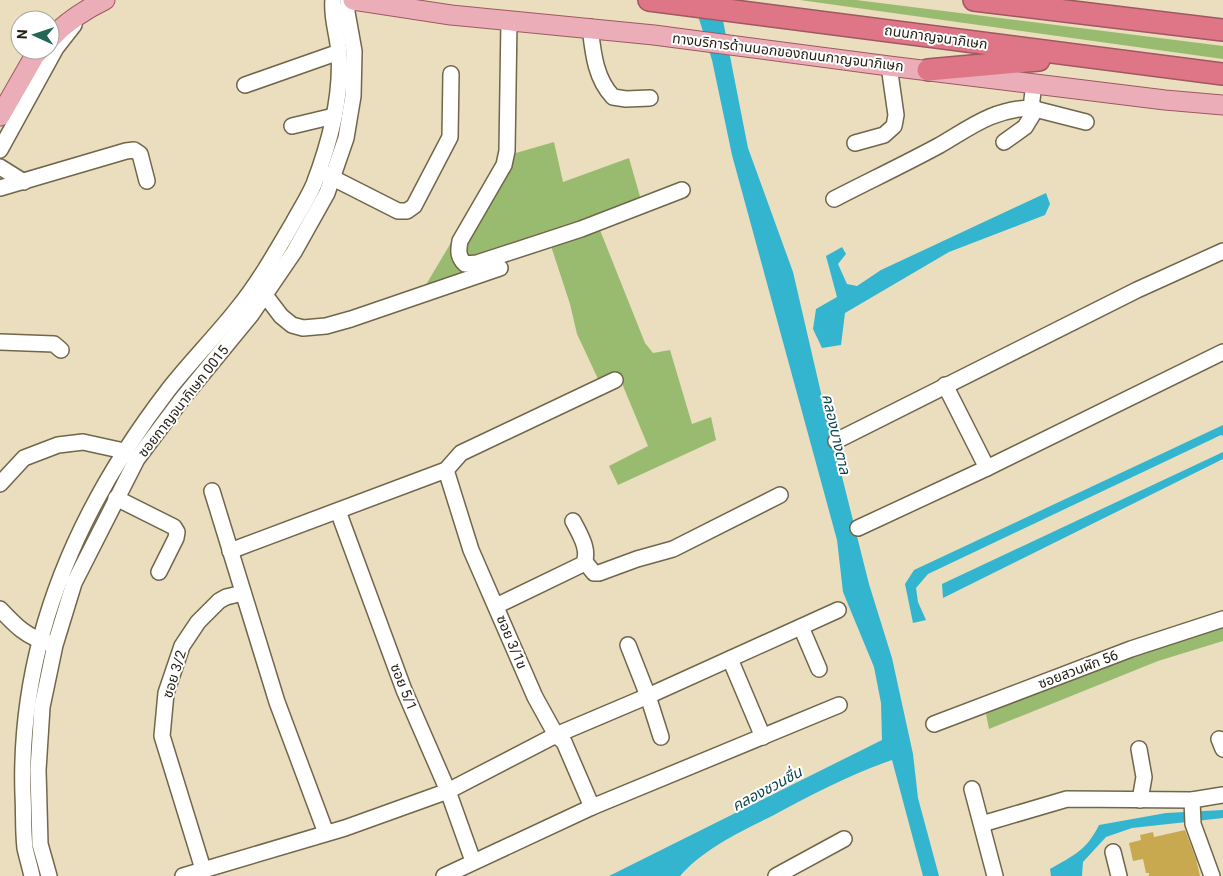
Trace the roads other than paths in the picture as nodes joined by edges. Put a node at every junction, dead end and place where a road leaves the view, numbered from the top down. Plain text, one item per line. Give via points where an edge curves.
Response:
1 (105, 0) edge
2 (333, 0) edge
3 (348, 0) edge
4 (353, 0) edge
5 (651, 0) edge
6 (974, 0) edge
7 (85, 9) junction
8 (509, 21) junction
9 (590, 27) junction
10 (60, 28) edge
11 (1223, 30) edge
12 (339, 52) junction
13 (1079, 56) junction
14 (32, 60) edge
15 (889, 66) junction
16 (928, 70) junction
17 (451, 74) dead end
18 (1223, 74) edge
19 (1034, 83) junction
20 (245, 85) dead end
21 (650, 98) dead end
22 (1223, 105) edge
23 (1033, 109) junction
24 (0, 116) edge
25 (334, 116) junction
26 (1086, 122) dead end
27 (292, 126) dead end
28 (1004, 142) dead end
29 (855, 143) dead end
30 (0, 150) edge
31 (0, 167) edge
32 (318, 172) junction
33 (333, 177) junction
34 (147, 181) dead end
35 (24, 182) junction
36 (0, 188) edge
37 (682, 190) dead end
38 (834, 199) dead end
39 (304, 202) junction
40 (318, 209) junction
41 (1223, 251) edge
42 (500, 268) dead end
43 (265, 295) junction
44 (0, 342) edge
45 (61, 350) dead end
46 (1223, 352) edge
47 (615, 380) dead end
48 (945, 385) junction
49 (170, 389) junction
50 (182, 398) junction
51 (836, 441) dead end
52 (131, 455) junction
53 (987, 468) junction
54 (446, 470) junction
55 (0, 484) edge
56 (212, 491) dead end
57 (780, 495) dead end
58 (116, 498) junction
59 (338, 511) junction
60 (573, 521) dead end
61 (858, 528) dead end
62 (230, 551) junction
63 (585, 562) junction
64 (159, 572) dead end
65 (243, 593) junction
66 (496, 606) junction
67 (0, 609) edge
68 (838, 610) dead end
69 (1223, 619) edge
70 (801, 627) junction
71 (40, 641) junction
72 (55, 645) junction
73 (628, 645) dead end
74 (730, 659) junction
75 (819, 669) dead end
76 (648, 696) junction
77 (840, 705) dead end
78 (934, 724) dead end
79 (556, 735) junction
80 (661, 737) dead end
81 (763, 737) junction
82 (1139, 749) dead end
83 (972, 789) dead end
84 (448, 791) junction
85 (1223, 795) edge
86 (1140, 800) junction
87 (592, 807) junction
88 (1193, 811) junction
89 (982, 824) junction
90 (326, 833) junction
91 (844, 839) dead end
92 (1113, 852) dead end
93 (473, 861) junction
94 (203, 869) junction
95 (32, 876) edge
96 (49, 876) edge
97 (183, 876) edge
98 (444, 876) edge
99 (776, 876) edge
100 (995, 876) edge
101 (1119, 876) edge
102 (1212, 876) edge

1 - 7 main road
2 - 12 street, ซอยกาญจนาภิเษก 0015
3 - 33 street, ซอยกาญจนาภิเษก 0015 via 354,51 353,96 346,138
4 - 8 main road, ทางบริการด้านนอกของถนนกาญจนาภิเษก
5 - 13 highway, ถนนกาญจนาภิเษก
6 - 11 highway
7 - 10 main road
7 - 30 street via 56,48
8 - 9 main road, ทางบริการด้านนอกของถนนกาญจนาภิเษก
8 - 37 street via 507,151 504,165 460,241 460,260 465,264 477,263 581,229
9 - 15 main road, ทางบริการด้านนอกของถนนกาญจนาภิเษก
9 - 21 street via 597,71 607,92 613,97 626,99
12 - 20 street
12 - 25 street, ซอยกาญจนาภิเษก 0015
13 - 16 highway
13 - 18 highway, ถนนกาญจนาภิเษก
14 - 24 main road
15 - 16 main road, ทางบริการด้านนอกของถนนกาญจนาภิเษก
15 - 29 street via 896,115 894,126 884,135
16 - 19 main road, ทางบริการด้านนอกของถนนกาญจนาภิเษก
17 - 33 street via 450,137 414,206 407,211 398,211
19 - 22 main road, ทางบริการด้านนอกของถนนกาญจนาภิเษก
19 - 23 street
23 - 26 street
23 - 28 street via 1025,127
23 - 38 street via 1017,109 985,118
25 - 27 street
25 - 32 street, ซอยกาญจนาภิเษก 0015
31 - 35 street
32 - 33 street
32 - 39 street, ซอยกาญจนาภิเษก 0015
33 - 40 street, ซอยกาญจนาภิเษก 0015
34 - 35 street via 140,154 134,150
35 - 36 street
39 - 40 street
39 - 49 street, ซอยกาญจนาภิเษก 0015 via 281,244 239,306
40 - 43 street, ซอยกาญจนาภิเษก 0015
41 - 48 street
42 - 43 street via 326,326 303,328 292,325
43 - 50 street, ซอยกาญจนาภิเษก 0015
44 - 45 street via 54,344
46 - 53 street
47 - 54 street via 461,452
48 - 51 street
48 - 53 street
49 - 50 street
49 - 52 street, ซอยกาญจนาภิเษก 0015
50 - 52 street, ซอยกาญจนาภิเษก 0015
52 - 55 street via 83,442 58,445 24,458
52 - 58 street, ซอยกาญจนาภิเษก 0015
52 - 71 street, ซอยกาญจนาภิเษก 0015 via 93,507 60,577
53 - 61 street
54 - 59 street
54 - 66 street, ซอย 3/1ข via 471,550
56 - 62 street
57 - 63 street via 663,552 599,574
58 - 64 street via 174,527 177,532
58 - 72 street, ซอยกาญจนาภิเษก 0015 via 74,583
59 - 62 street
59 - 84 street, ซอย 5/1 via 404,690
60 - 63 street via 587,553
62 - 65 street
63 - 66 street
65 - 90 street via 277,702
65 - 94 street, ซอย 3/2 via 226,597 198,622 182,646 166,693 162,736
66 - 79 street, ซอย 3/1ข via 535,696
67 - 71 street via 19,630
68 - 70 street
69 - 78 street, ซอยสวนผัก 56 via 1131,649
70 - 74 street
70 - 75 street
71 - 72 street
71 - 95 street, ซอยกาญจนาภิเษก 0015 via 26,705 22,770 25,847
72 - 96 street, ซอยกาญจนาภิเษก 0015 via 42,707 38,770 40,844
73 - 76 street
74 - 76 street
74 - 81 street
76 - 79 street
76 - 80 street
77 - 81 street
79 - 84 street
79 - 87 street, ซอย 3/1ข via 564,742
81 - 87 street
82 - 86 street via 1144,777
83 - 89 street
84 - 90 street
84 - 93 street, ซอย 5/1
85 - 88 street
86 - 88 street
86 - 89 street via 1067,799
87 - 93 street
88 - 102 street
89 - 100 street
90 - 94 street
91 - 99 street
92 - 101 street
93 - 98 street
94 - 97 street

